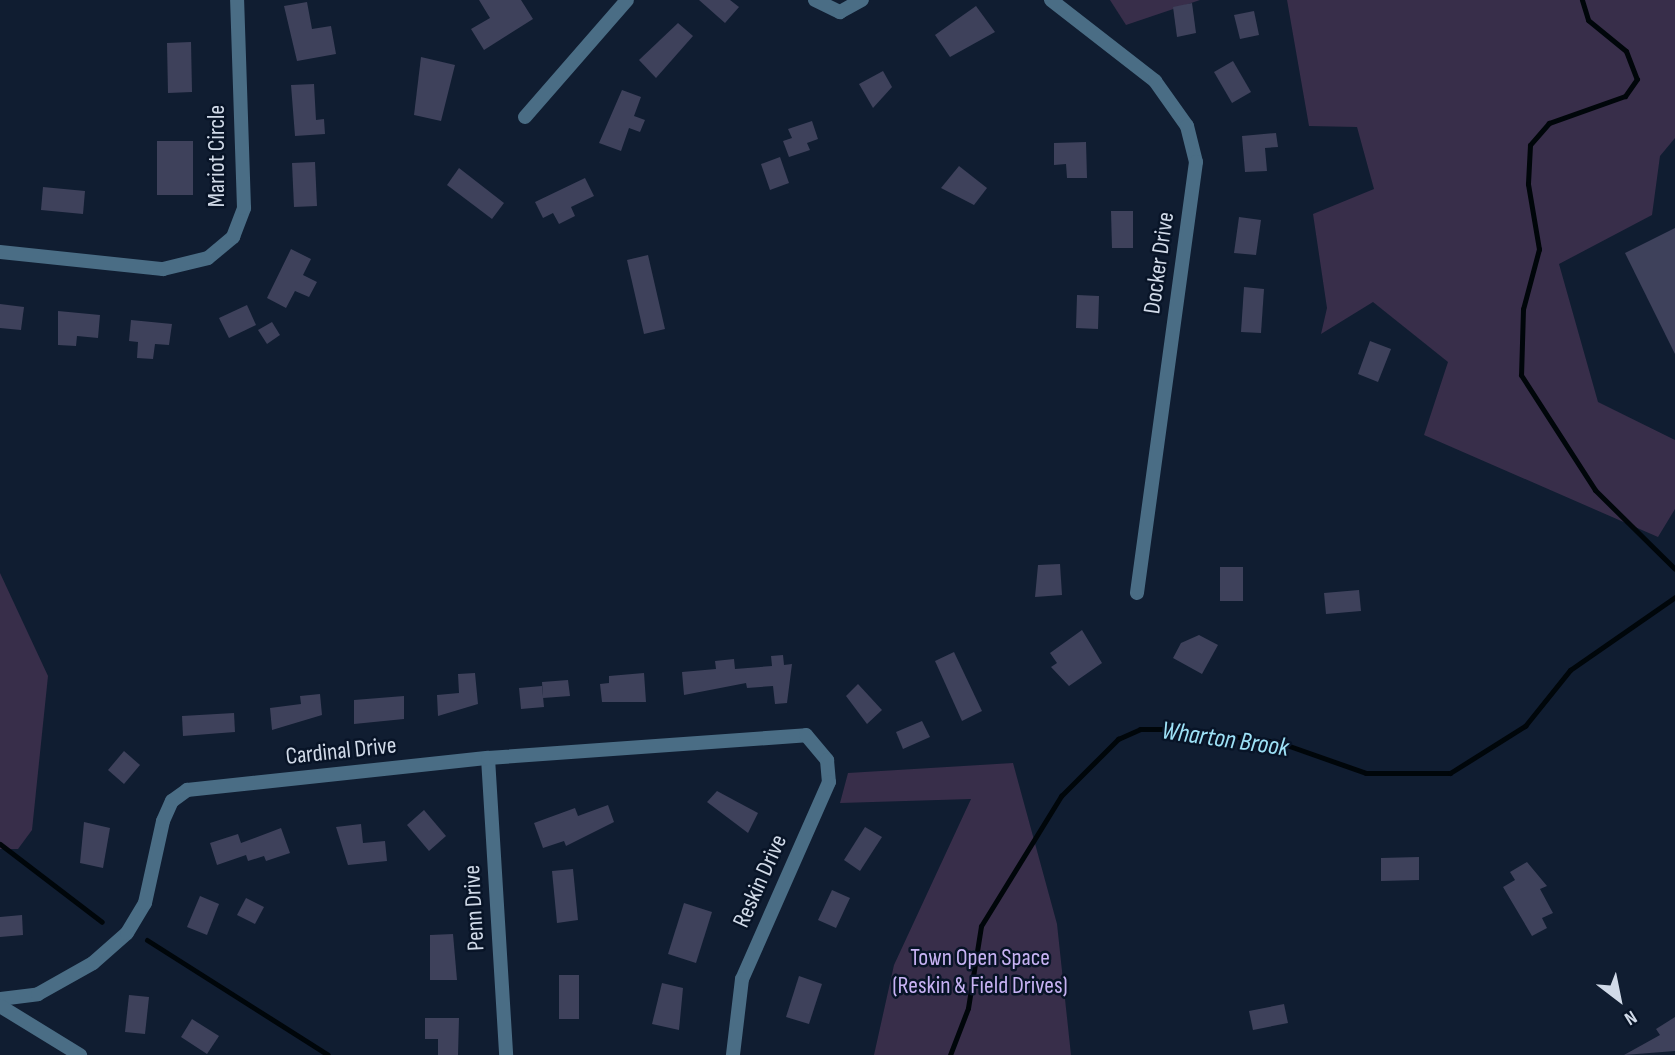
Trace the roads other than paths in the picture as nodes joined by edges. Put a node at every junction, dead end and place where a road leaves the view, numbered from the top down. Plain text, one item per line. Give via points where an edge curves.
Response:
1 (237, 0) edge
2 (627, 0) edge
3 (815, 0) edge
4 (862, 0) edge
5 (1051, 0) edge
6 (525, 117) dead end
7 (0, 252) edge
8 (1137, 593) dead end
9 (806, 735) joint
10 (488, 758) junction
11 (0, 999) edge
12 (0, 1006) edge
13 (80, 1055) edge
14 (506, 1055) edge
15 (733, 1055) edge

1 - 7 street, Mariot Circle via 244,208 233,237 208,258 163,268
2 - 6 street
3 - 4 street via 840,12
5 - 8 street, Docker Drive via 1155,81 1187,126 1196,162
9 - 10 street, Cardinal Drive
9 - 15 street, Reskin Drive via 827,760 829,782 742,979
10 - 11 street, Cardinal Drive via 187,790 172,801 163,821 145,903 127,933 93,963 38,994
10 - 14 street, Penn Drive
12 - 13 street

